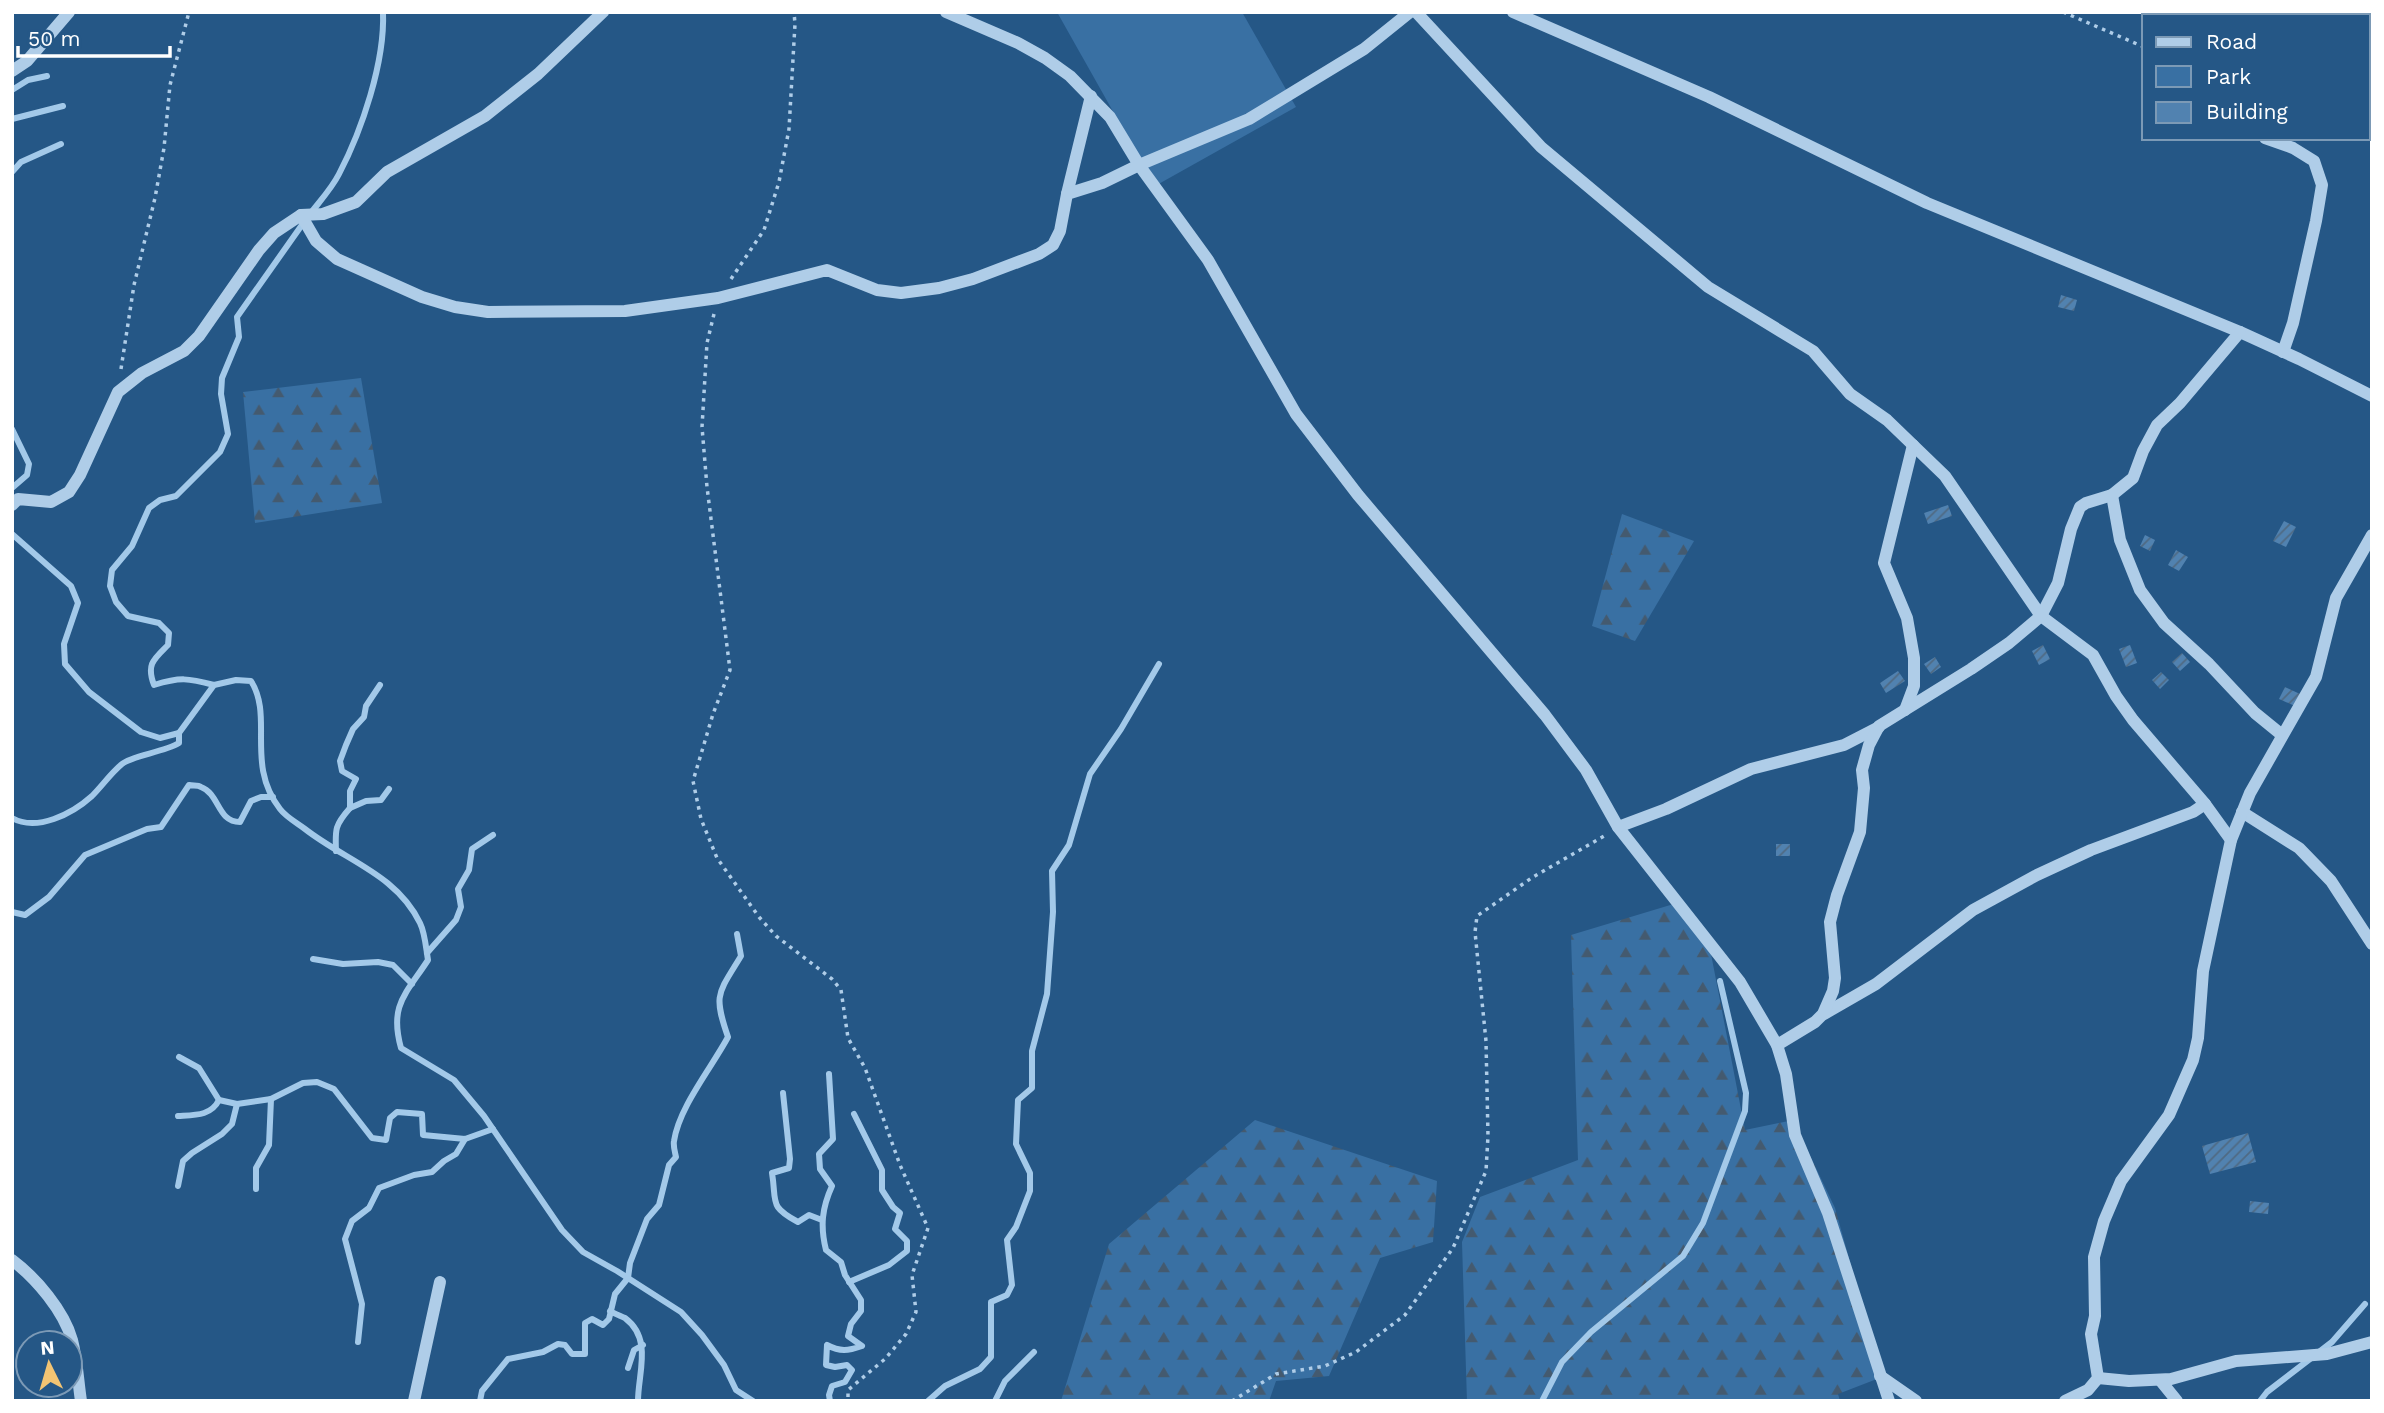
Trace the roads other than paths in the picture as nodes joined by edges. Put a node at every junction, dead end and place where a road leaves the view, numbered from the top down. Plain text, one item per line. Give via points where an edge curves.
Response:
1 (69, 12) edge
2 (603, 12) edge
3 (946, 12) edge
4 (1410, 12) edge
5 (1416, 12) edge
6 (1513, 12) edge
7 (12, 71) edge
8 (1091, 96) junction
9 (2271, 140) edge
10 (1139, 165) junction
11 (1067, 194) junction
12 (301, 215) junction
13 (2240, 332) junction
14 (2283, 352) junction
15 (2372, 396) edge
16 (1913, 445) junction
17 (2112, 495) junction
18 (12, 505) edge
19 (2372, 536) edge
20 (2041, 616) junction
21 (1905, 711) junction
22 (1880, 726) junction
23 (2282, 735) junction
24 (2205, 804) junction
25 (2242, 812) junction
26 (1618, 827) junction
27 (2231, 840) junction
28 (2372, 944) edge
29 (1823, 1014) junction
30 (1777, 1045) junction
31 (12, 1260) edge
32 (440, 1282) dead end
33 (2372, 1342) edge
34 (1880, 1376) junction
35 (2098, 1378) junction
36 (2160, 1380) junction
37 (81, 1401) edge
38 (414, 1401) edge
39 (1889, 1401) edge
40 (1916, 1401) edge
41 (2065, 1401) edge
42 (2177, 1401) edge

1 - 7 street via 27,61
2 - 12 street via 485,117 387,172 356,202 323,214
3 - 8 street via 1045,58
4 - 10 street via 1364,49 1249,118
5 - 16 street via 1541,148 1708,287 1813,351 1850,394
6 - 13 street via 1709,97 1927,203
8 - 10 street via 1121,132
8 - 11 street
9 - 14 street via 2314,161 2322,185 2294,323
10 - 11 street
10 - 26 street via 1208,260 1296,414 1358,495 1545,715 1586,770
11 - 12 street via 1053,245 939,288 901,293 877,290 827,270 718,298 625,311 488,312 455,307 337,258 316,242
12 - 18 street via 259,250 184,351 118,392 69,492 55,501 18,499
13 - 14 street
13 - 17 street via 2157,425 2133,478
14 - 15 street
16 - 20 street via 1944,476
16 - 21 street via 1884,564 1907,618 1914,658 1914,686
17 - 20 street via 2080,507 2058,583
17 - 23 street via 2120,540 2140,590 2164,623
19 - 23 street via 2336,598 2316,677
20 - 21 street via 2009,643
20 - 24 street via 2093,655 2133,720
21 - 22 street
22 - 26 street via 1843,745 1751,769
22 - 29 street via 1862,770 1860,832 1830,922 1835,978
23 - 25 street
24 - 27 street
24 - 29 street via 2091,850 1973,910 1876,984
25 - 27 street
25 - 28 street via 2299,848 2331,881
26 - 30 street via 1740,982
27 - 35 street via 2203,971 2193,1060 2169,1115 2121,1181 2094,1257 2091,1334
29 - 30 street
30 - 34 street via 1795,1135 1828,1213
31 - 37 street via 45,1295 69,1332
32 - 38 street
33 - 36 street via 2328,1354 2236,1361
34 - 39 street
34 - 40 street
35 - 36 street
35 - 41 street via 2088,1390
36 - 42 street

